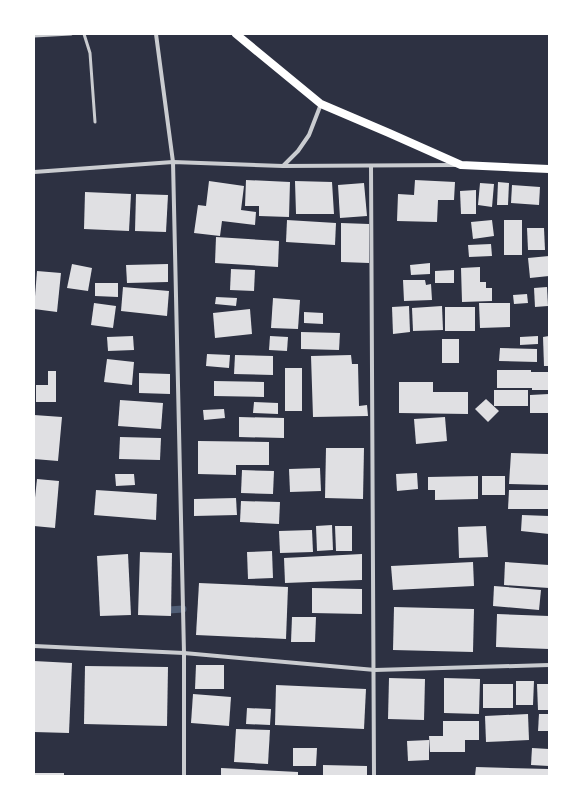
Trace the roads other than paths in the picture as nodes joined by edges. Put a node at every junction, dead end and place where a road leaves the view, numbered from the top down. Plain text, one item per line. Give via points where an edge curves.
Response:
1 (70, 34) edge
2 (84, 34) edge
3 (156, 34) edge
4 (236, 34) edge
5 (34, 36) edge
6 (321, 104) junction
7 (95, 122) dead end
8 (173, 162) junction
9 (461, 165) junction
10 (283, 166) junction
11 (370, 166) junction
12 (549, 169) edge
13 (34, 172) edge
14 (34, 646) edge
15 (184, 653) junction
16 (549, 665) edge
17 (374, 670) junction
18 (184, 776) edge
19 (374, 776) edge

1 - 5 lane
2 - 7 lane via 90,53
3 - 8 street
4 - 6 main road
6 - 9 main road
6 - 10 street via 309,135
8 - 10 street
8 - 13 street
8 - 15 street
9 - 11 street
9 - 12 main road
10 - 11 street
11 - 17 street
14 - 15 street
15 - 17 street
15 - 18 street
16 - 17 street
17 - 19 street

